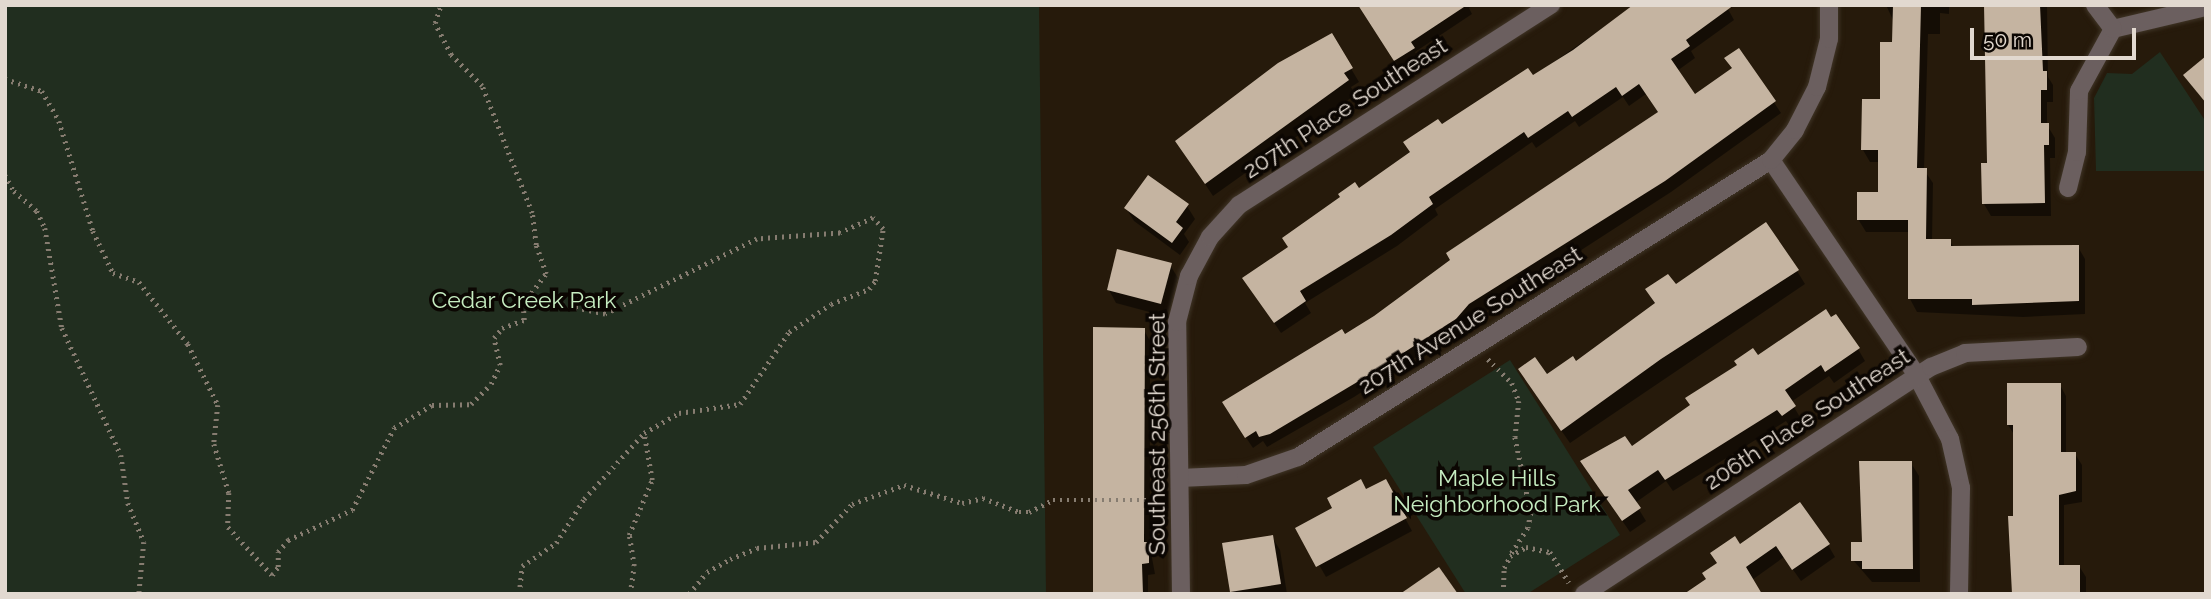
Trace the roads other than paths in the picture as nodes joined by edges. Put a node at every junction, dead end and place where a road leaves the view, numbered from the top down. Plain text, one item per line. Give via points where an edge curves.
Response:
1 (1551, 5) edge
2 (1829, 5) edge
3 (2095, 5) edge
4 (2206, 7) edge
5 (2113, 29) junction
6 (1771, 160) junction
7 (2068, 188) dead end
8 (1189, 276) joint
9 (2078, 347) dead end
10 (1917, 376) junction
11 (1180, 478) junction
12 (1181, 594) edge
13 (1584, 594) edge
14 (1959, 594) edge

1 - 8 street, 207th Place Southeast via 1239,205 1210,237
2 - 6 street, 207th Avenue Southeast via 1829,40 1816,87 1795,130
3 - 5 street
4 - 5 street
5 - 7 street via 2079,91 2077,152
6 - 10 street
6 - 11 street, 207th Avenue Southeast via 1298,457 1246,475
8 - 11 street, Southeast 256th Street via 1177,322
9 - 10 street, 206th Place Southeast via 1965,353
10 - 13 street, 206th Place Southeast
10 - 14 street via 1950,439 1956,462 1961,488
11 - 12 street, Southeast 256th Street

